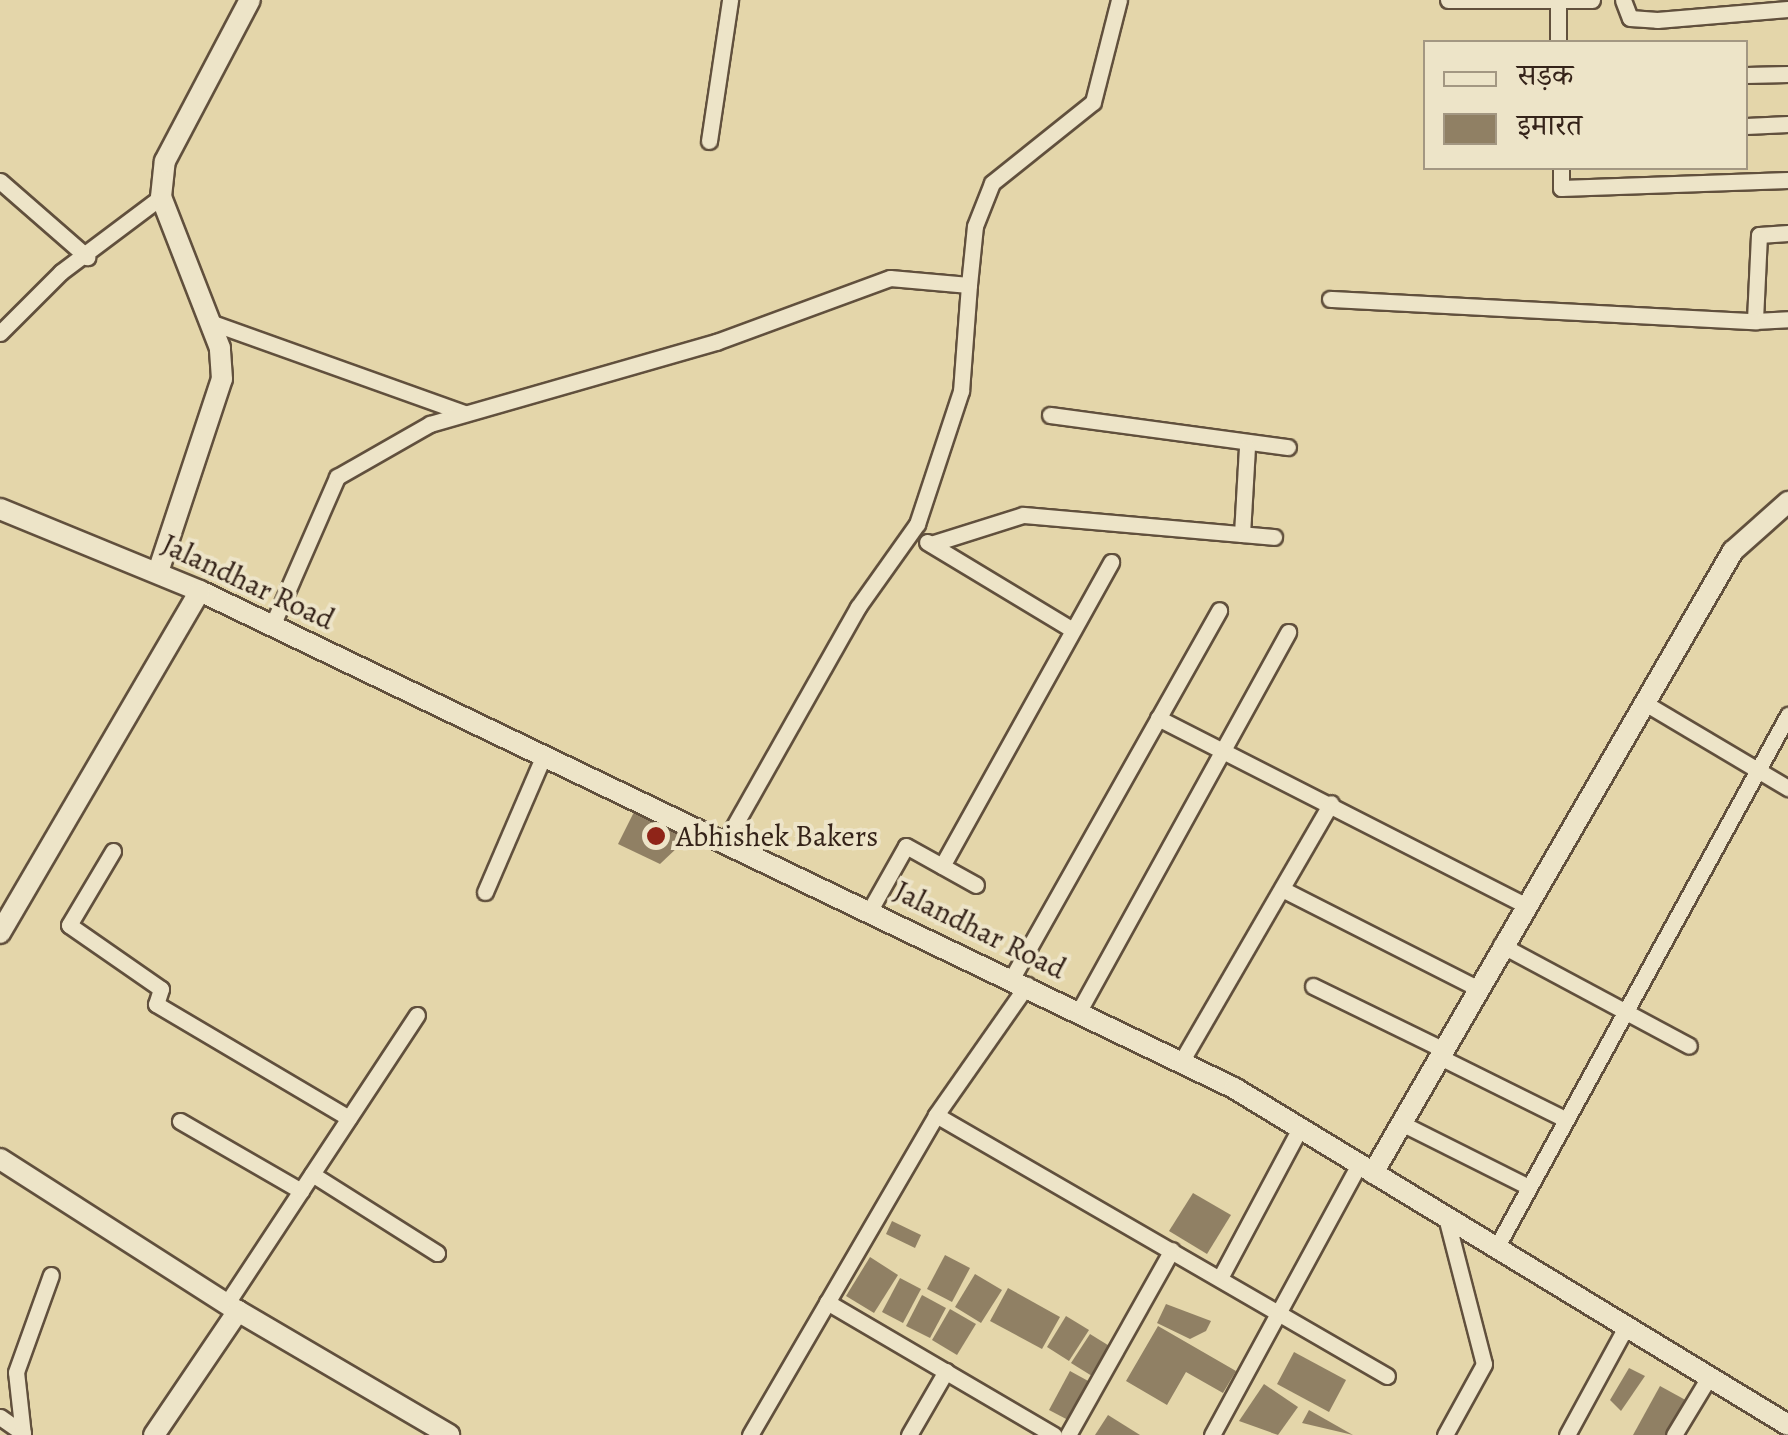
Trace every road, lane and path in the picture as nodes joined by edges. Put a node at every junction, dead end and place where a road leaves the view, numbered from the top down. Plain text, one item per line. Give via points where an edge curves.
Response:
1 (250, 0) edge
2 (730, 0) edge
3 (1119, 0) edge
4 (1448, 0) edge
5 (1558, 0) edge
6 (1592, 0) edge
7 (1623, 0) edge
8 (1788, 10) edge
9 (1558, 40) edge
10 (1788, 74) edge
11 (1748, 75) edge
12 (1788, 124) edge
13 (1748, 126) edge
14 (709, 141) dead end
15 (1560, 170) edge
16 (1788, 180) edge
17 (0, 181) edge
18 (161, 197) junction
19 (1788, 233) edge
20 (87, 258) junction
21 (969, 286) junction
22 (1330, 298) dead end
23 (1788, 319) edge
24 (1756, 321) junction
25 (210, 322) junction
26 (0, 333) edge
27 (464, 413) junction
28 (1050, 415) dead end
29 (1247, 447) junction
30 (1288, 447) dead end
31 (1788, 502) edge
32 (0, 509) edge
33 (911, 532) junction
34 (1242, 534) junction
35 (1274, 537) dead end
36 (930, 544) junction
37 (1111, 562) dead end
38 (158, 572) junction
39 (200, 591) junction
40 (1219, 610) dead end
41 (272, 626) junction
42 (1073, 630) junction
43 (1288, 632) dead end
44 (1643, 702) junction
45 (1788, 715) edge
46 (1158, 718) junction
47 (1224, 748) junction
48 (544, 755) junction
49 (1752, 768) junction
50 (1788, 788) edge
51 (1332, 803) junction
52 (725, 842) junction
53 (113, 852) dead end
54 (942, 866) junction
55 (976, 885) dead end
56 (1282, 889) junction
57 (484, 892) dead end
58 (1523, 904) junction
59 (870, 910) junction
60 (0, 933) edge
61 (1501, 945) junction
62 (1019, 982) junction
63 (1314, 986) dead end
64 (1477, 988) junction
65 (1079, 1011) junction
66 (1622, 1013) junction
67 (417, 1015) dead end
68 (1689, 1046) dead end
69 (1440, 1052) junction
70 (1182, 1062) junction
71 (936, 1115) junction
72 (349, 1118) junction
73 (1566, 1118) junction
74 (180, 1120) dead end
75 (1401, 1123) junction
76 (1300, 1128) junction
77 (0, 1159) edge
78 (1366, 1169) junction
79 (312, 1174) junction
80 (1529, 1187) junction
81 (301, 1191) junction
82 (1446, 1217) junction
83 (1496, 1248) junction
84 (1172, 1250) junction
85 (437, 1253) dead end
86 (51, 1275) dead end
87 (1220, 1278) junction
88 (827, 1302) junction
89 (232, 1307) junction
90 (1279, 1313) junction
91 (1626, 1327) junction
92 (946, 1371) junction
93 (1388, 1376) dead end
94 (1709, 1377) junction
95 (0, 1418) edge
96 (1788, 1425) edge
97 (23, 1434) edge
98 (154, 1435) edge
99 (449, 1435) edge
100 (750, 1435) edge
101 (910, 1435) edge
102 (1054, 1435) edge
103 (1068, 1435) edge
104 (1212, 1435) edge
105 (1445, 1435) edge
106 (1568, 1435) edge
107 (1674, 1435) edge

1 - 18 main road via 166,162
2 - 14 street
3 - 21 street via 1093,102 992,182 975,226
4 - 5 street
5 - 6 street
5 - 9 street
7 - 8 street via 1630,18 1657,20
10 - 11 street
12 - 13 street
15 - 16 street via 1561,188
17 - 20 street
18 - 20 street
18 - 25 main road
19 - 24 street via 1758,236
20 - 26 street
21 - 27 street via 890,278 716,342
21 - 33 street via 961,391
22 - 24 street
23 - 24 street
25 - 27 street
25 - 38 main road via 220,348 216,411
27 - 41 street via 337,477
28 - 29 street
29 - 30 street
29 - 34 street
31 - 44 main road via 1733,551
32 - 38 main road, Jalandhar Road
33 - 36 street
33 - 52 street via 858,607
34 - 35 street
34 - 36 street via 1023,515
36 - 42 street
37 - 42 street
38 - 39 main road, Jalandhar Road
39 - 41 main road, Jalandhar Road
39 - 60 main road
40 - 46 street
41 - 48 main road, Jalandhar Road
42 - 54 street
43 - 47 street
44 - 49 street
44 - 58 main road
45 - 49 street
46 - 47 street
46 - 62 street
47 - 51 street
47 - 65 street
48 - 52 main road, Jalandhar Road
48 - 57 street
49 - 50 street
49 - 66 street
51 - 56 street
51 - 58 street
52 - 59 main road, Jalandhar Road
53 - 72 street via 70,925 162,989 156,1004
54 - 55 street
54 - 59 street via 906,846
56 - 64 street
56 - 70 street
58 - 61 main road
59 - 62 main road, Jalandhar Road
61 - 64 main road
61 - 66 street
62 - 65 main road, Jalandhar Road
62 - 71 street
63 - 69 street
64 - 69 main road
65 - 70 main road, Jalandhar Road
66 - 68 street
66 - 73 street
67 - 72 street
69 - 73 street
69 - 75 main road
70 - 76 main road, Jalandhar Road
71 - 84 street
71 - 88 street
72 - 79 street
73 - 80 street
74 - 81 street
75 - 78 main road
75 - 80 street
76 - 78 main road, Jalandhar Road
76 - 87 street
77 - 89 main road
78 - 82 main road, Jalandhar Road
78 - 90 street
79 - 81 street
79 - 85 street
80 - 83 street
81 - 89 street
82 - 83 main road, Jalandhar Road
82 - 105 street via 1484,1364
83 - 91 main road, Jalandhar Road
84 - 87 street
84 - 103 street
86 - 97 street via 16,1372
87 - 90 street
88 - 92 street
88 - 100 street
89 - 98 main road
89 - 99 main road
90 - 93 street
90 - 104 street
91 - 94 main road, Jalandhar Road
91 - 106 street
92 - 101 street
92 - 102 street
94 - 96 main road, Jalandhar Road
94 - 107 street
95 - 97 street

